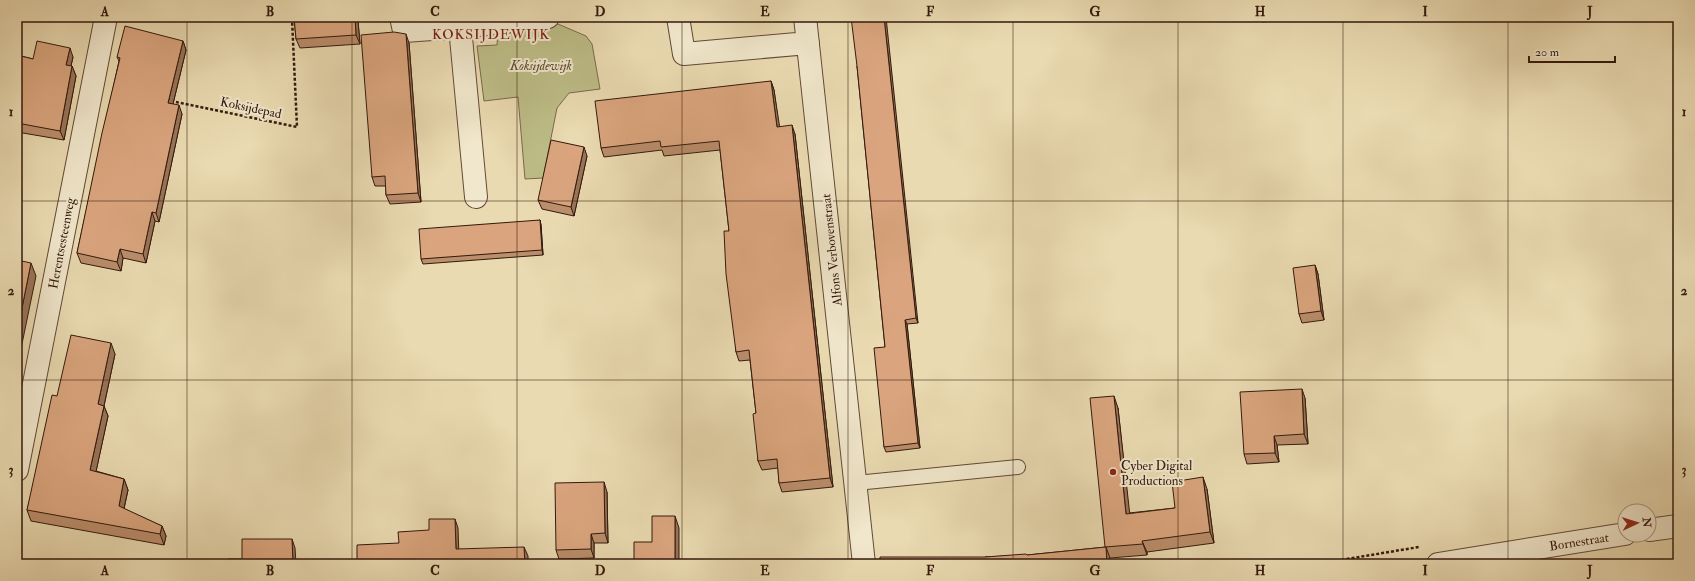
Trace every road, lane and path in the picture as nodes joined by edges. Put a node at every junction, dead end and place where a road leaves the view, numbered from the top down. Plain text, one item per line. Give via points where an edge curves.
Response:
1 (106, 17) edge
2 (294, 17) edge
3 (401, 17) edge
4 (548, 17) edge
5 (678, 17) edge
6 (805, 17) edge
7 (460, 27) junction
8 (808, 43) junction
9 (168, 100) edge
10 (476, 197) dead end
11 (1018, 467) dead end
12 (17, 470) edge
13 (856, 483) junction
14 (1678, 526) edge
15 (1657, 529) edge
16 (1617, 535) edge
17 (864, 564) edge
18 (1438, 564) edge

1 - 12 street, Herentsesteenweg
2 - 9 path, Koksijdepad via 292,20 297,127
3 - 7 street via 404,31
4 - 7 street
5 - 8 street via 684,54
6 - 8 street, Alfons Verbovenstraat
7 - 10 street
8 - 13 street, Alfons Verbovenstraat
11 - 13 lane
13 - 17 street, Alfons Verbovenstraat
14 - 15 street
16 - 18 street, Bornestraat

